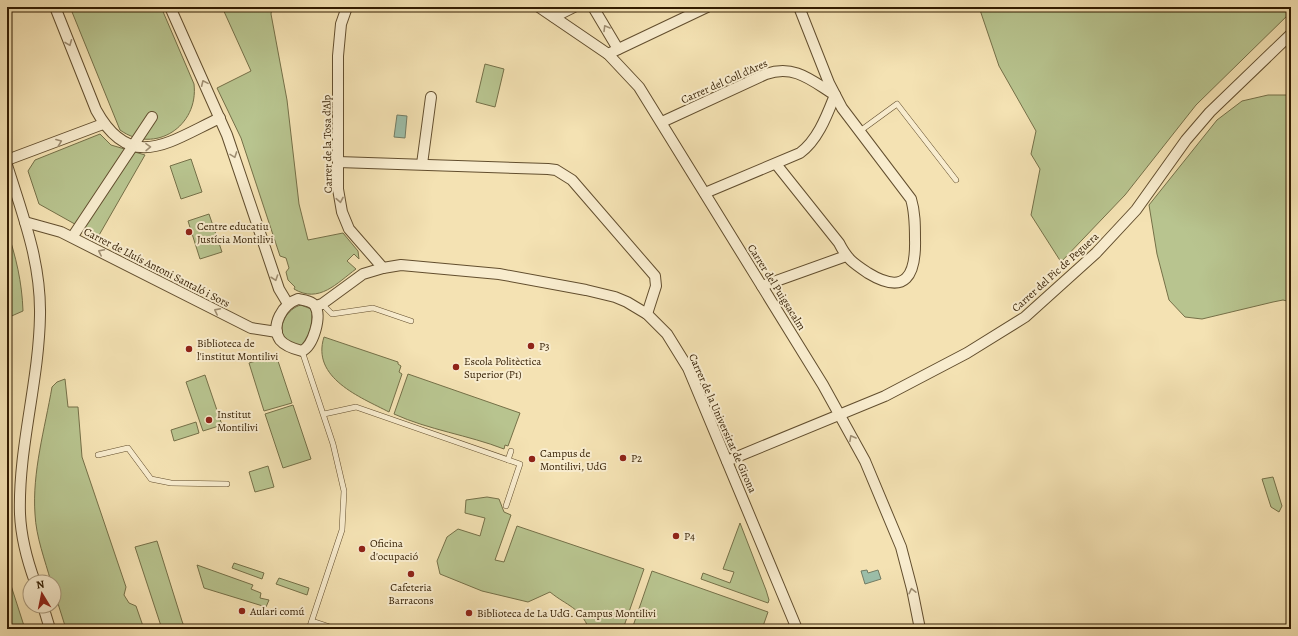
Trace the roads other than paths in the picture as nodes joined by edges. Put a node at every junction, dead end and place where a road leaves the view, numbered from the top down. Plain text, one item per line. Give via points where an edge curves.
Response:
1 (55, 7) edge
2 (170, 7) edge
3 (347, 7) edge
4 (539, 7) edge
5 (559, 7) edge
6 (574, 7) edge
7 (593, 7) edge
8 (707, 7) edge
9 (799, 7) edge
10 (554, 18) junction
11 (1291, 34) edge
12 (618, 49) junction
13 (608, 54) junction
14 (836, 95) junction
15 (431, 97) dead end
16 (152, 117) dead end
17 (220, 118) junction
18 (662, 122) junction
19 (104, 124) junction
20 (860, 131) junction
21 (132, 145) junction
22 (7, 160) edge
23 (338, 162) junction
24 (422, 164) junction
25 (776, 164) junction
26 (7, 165) edge
27 (956, 180) dead end
28 (705, 193) junction
29 (25, 222) junction
30 (73, 236) dead end
31 (846, 256) junction
32 (383, 268) junction
33 (762, 286) junction
34 (288, 304) junction
35 (319, 305) junction
36 (647, 314) junction
37 (411, 321) dead end
38 (277, 332) junction
39 (302, 351) junction
40 (324, 414) junction
41 (838, 415) junction
42 (511, 451) dead end
43 (98, 455) dead end
44 (508, 460) junction
45 (728, 461) junction
46 (228, 484) dead end
47 (506, 506) dead end
48 (33, 574) edge
49 (45, 614) edge
50 (312, 621) junction
51 (50, 629) edge
52 (309, 629) edge
53 (336, 629) edge
54 (797, 629) edge
55 (920, 629) edge

1 -> 19 street
17 -> 2 street
3 - 23 street, Carrer de la Tosa d'Alp via 338,56
4 - 10 street, Carrer del Puigsacalm
5 - 10 street
6 - 10 street
12 -> 7 street
8 - 12 street
9 - 14 street
10 - 13 street, Carrer del Puigsacalm
11 - 41 street, Carrer del Pic de Peguera via 1205,117 1136,210 1101,247 1025,317 967,353 885,396
12 - 13 street
13 - 18 street, Carrer del Puigsacalm via 639,87
14 - 18 street, Carrer del Coll d'Ares via 807,77 782,70 766,74
14 - 20 street via 842,108
14 - 25 street via 808,148
15 - 24 street
16 - 21 street
21 -> 17 street via 159,146
17 -> 34 street via 279,289
18 - 28 street, Carrer del Puigsacalm
19 - 21 street via 114,136
22 -> 19 street
20 - 27 lane via 897,104
20 - 31 street via 911,199 914,213 915,259 906,279 887,283
21 - 30 street
23 - 24 street
23 -> 32 street, Carrer de la Tosa d'Alp via 338,189 346,221 355,237
24 - 36 street via 548,169 564,174 655,276 656,286
25 - 28 street
25 - 31 street via 839,243
26 - 29 street
28 - 33 street, Carrer del Puigsacalm
38 -> 29 street, Carrer de Lluís Antoni Santaló i Sors via 251,328 61,232
29 - 48 street via 34,248 40,316 35,380 21,479 22,536
31 - 33 street
32 - 35 street, Carrer de la Universitat de Girona via 363,274
32 - 36 street, Carrer de la Universitat de Girona via 401,265 514,276 615,297
33 - 41 street, Carrer del Puigsacalm via 823,385
34 - 35 street via 298,299
34 - 38 street via 280,315
35 - 37 lane via 332,314 374,308
35 - 39 street via 314,331 308,346
36 - 45 street, Carrer de la Universitat de Girona via 667,334 688,368
38 - 39 street via 284,344
39 - 40 lane
40 - 44 lane via 356,407
40 - 50 lane via 342,477 344,516 342,530
41 - 45 street, Carrer del Pic de Peguera
55 -> 41 street, Carrer del Puigsacalm via 901,547 865,461
42 - 44 lane
43 - 46 lane via 128,448 151,479 171,483
44 - 47 lane via 520,464
45 - 54 street, Carrer de la Universitat de Girona
49 - 51 street
50 - 52 lane
50 - 53 lane

